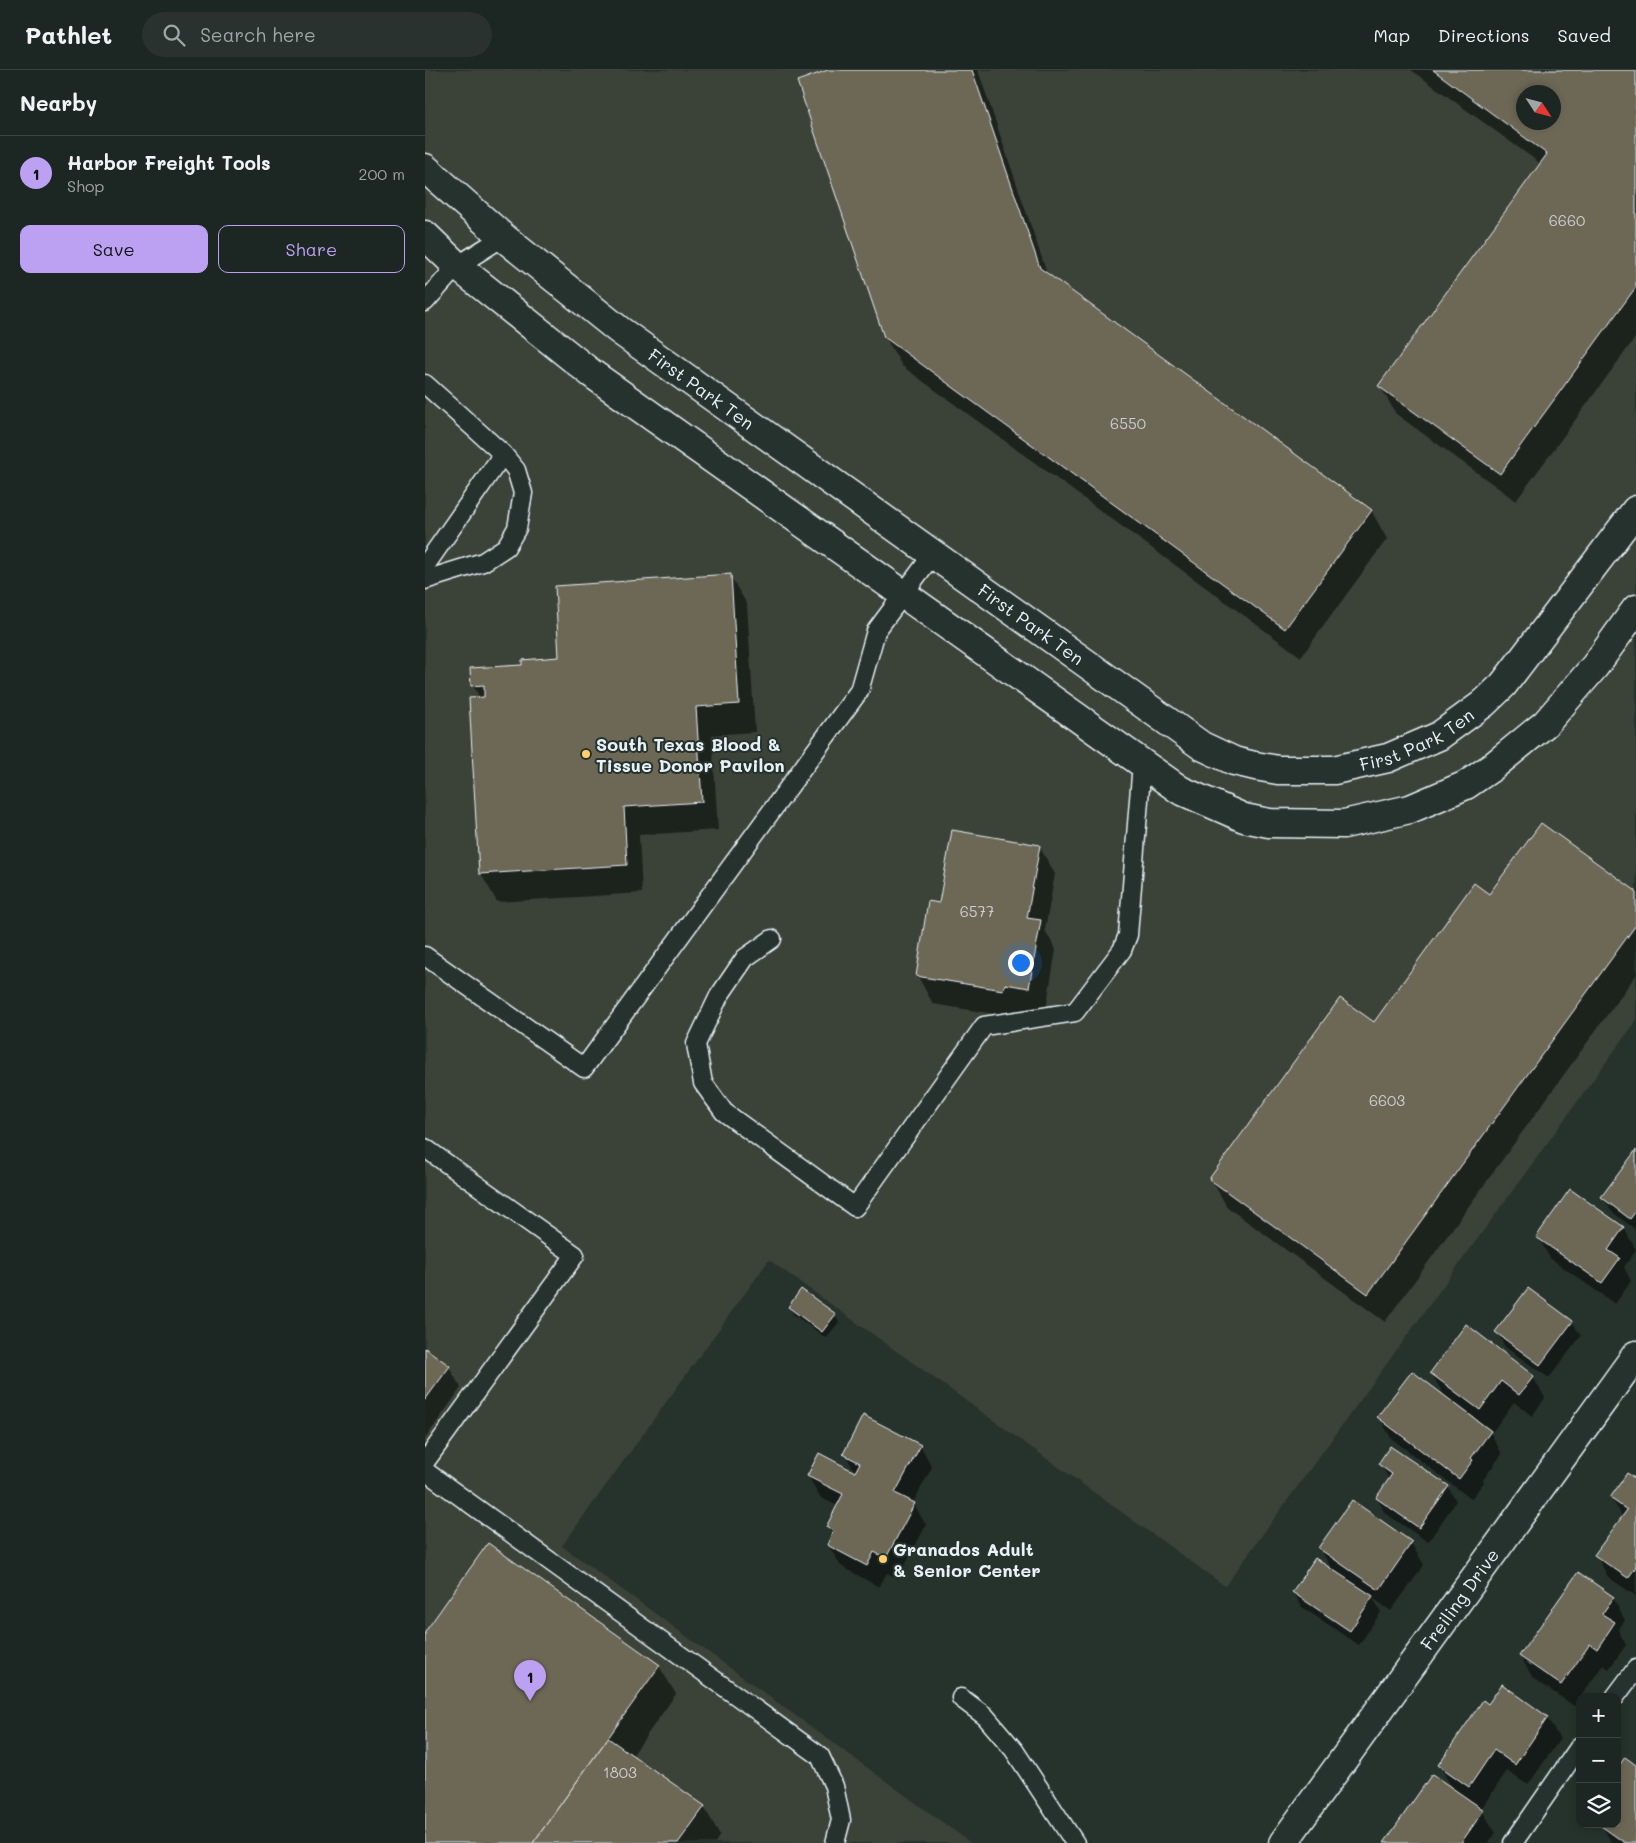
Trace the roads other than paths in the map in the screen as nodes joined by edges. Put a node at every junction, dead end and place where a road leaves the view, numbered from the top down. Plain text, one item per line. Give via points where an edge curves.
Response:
1 (425, 168) edge
2 (425, 235) edge
3 (503, 237) junction
4 (457, 266) junction
5 (425, 302) edge
6 (425, 384) edge
7 (503, 454) junction
8 (1636, 510) edge
9 (933, 554) junction
10 (425, 566) edge
11 (425, 580) edge
12 (903, 594) junction
13 (1636, 609) edge
14 (1142, 763) junction
15 (772, 940) dead end
16 (425, 956) edge
17 (425, 1148) edge
18 (1636, 1355) edge
19 (425, 1462) edge
20 (425, 1471) edge
21 (1636, 1668) edge
22 (1618, 1693) edge
23 (961, 1698) dead end
24 (1576, 1752) edge
25 (835, 1843) edge
26 (1075, 1843) edge
27 (1283, 1843) edge
28 (1513, 1843) edge

1 - 3 street, First Park Ten
2 - 4 street
3 - 4 lane
3 - 9 street, First Park Ten via 619,330
4 - 5 lane
4 - 12 street via 591,373
6 - 7 lane
7 - 10 lane
7 - 11 lane via 516,470 523,494 517,528 506,546 483,562
8 - 9 street, First Park Ten via 1521,663 1483,704 1439,736 1388,758 1334,770 1278,770 1255,766 1234,761 1202,746
9 - 12 lane
12 - 14 street
12 - 16 lane via 877,631 859,691 584,1068
13 - 14 street via 1595,666 1546,723 1466,785 1410,809 1344,824 1269,824 1209,804 1180,790
14 - 15 lane via 1128,935 1122,950 1075,1012 984,1026 855,1207 724,1112 703,1083 696,1044 719,996 745,958
17 - 19 lane via 575,1255
18 - 27 street, Freiling Drive
20 - 25 lane via 819,1756 834,1786 841,1820
21 - 22 lane
23 - 26 lane via 985,1716 1014,1750
24 - 28 lane

